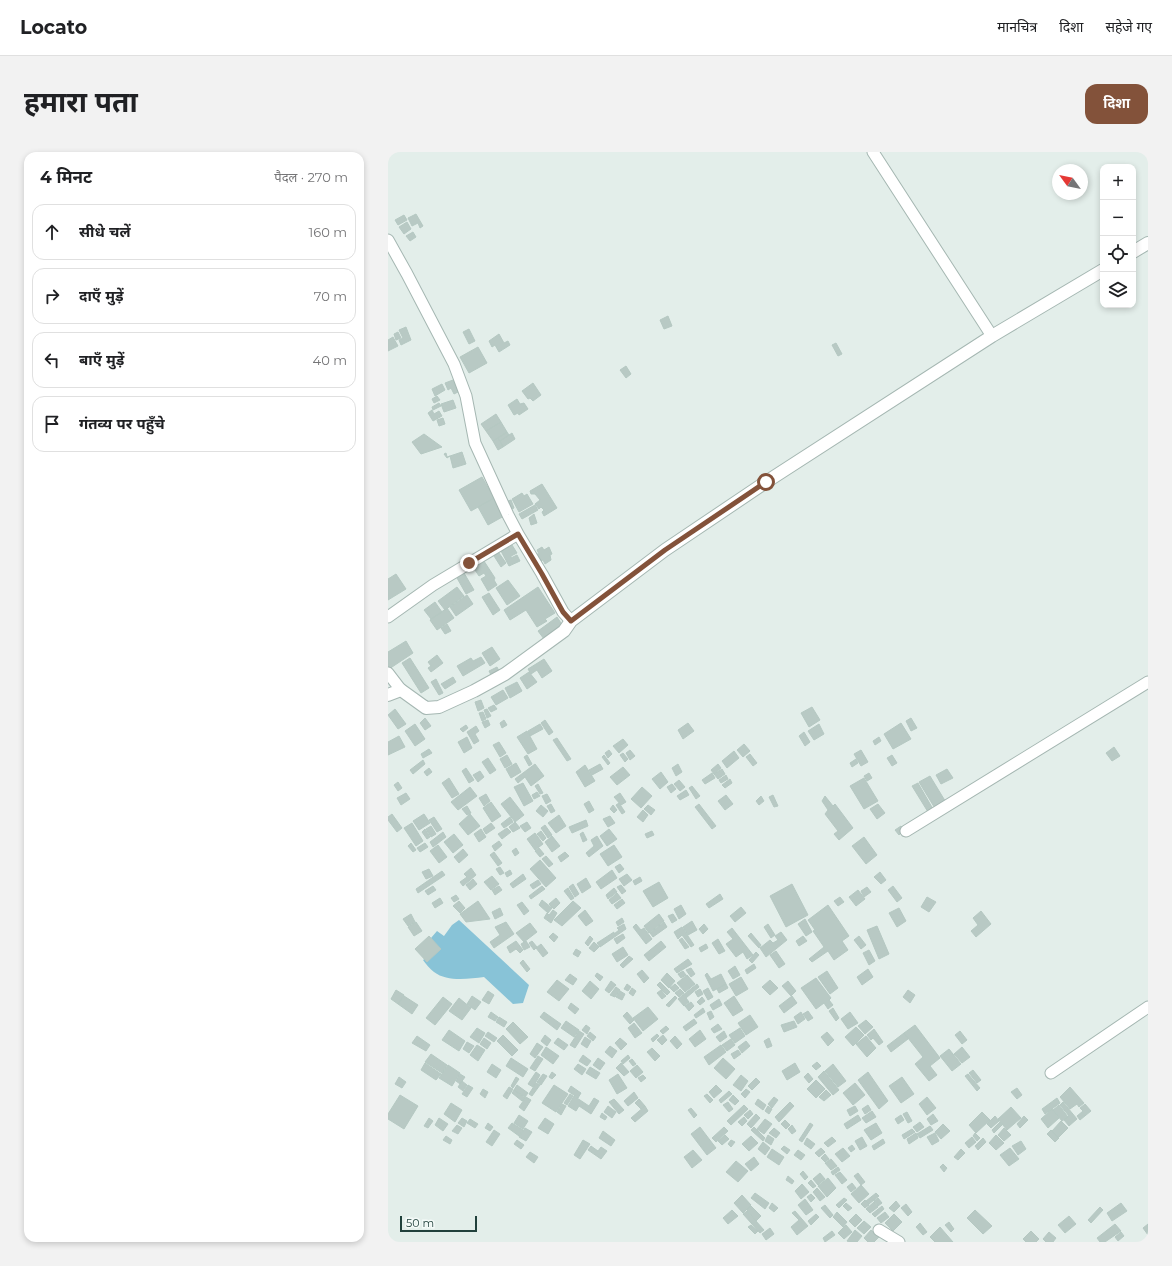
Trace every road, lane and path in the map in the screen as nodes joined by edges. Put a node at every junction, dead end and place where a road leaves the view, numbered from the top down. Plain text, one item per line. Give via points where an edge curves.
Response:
1 (873, 152) edge
2 (388, 240) edge
3 (1148, 243) edge
4 (1136, 250) edge
5 (1100, 272) edge
6 (992, 336) junction
7 (518, 534) junction
8 (388, 617) edge
9 (571, 621) junction
10 (388, 673) edge
11 (1148, 682) edge
12 (401, 690) junction
13 (388, 695) edge
14 (906, 831) dead end
15 (1148, 1007) edge
16 (1051, 1073) dead end
17 (879, 1230) dead end
18 (899, 1242) edge

1 - 6 street
2 - 7 street via 454,364 466,396 475,443
3 - 4 street
5 - 6 street
6 - 9 street via 665,550
7 - 8 street via 433,585
7 - 9 street via 563,612
9 - 12 street via 564,631 504,674 439,707 426,708
10 - 12 street
11 - 14 street
12 - 13 street
15 - 16 street
17 - 18 street

